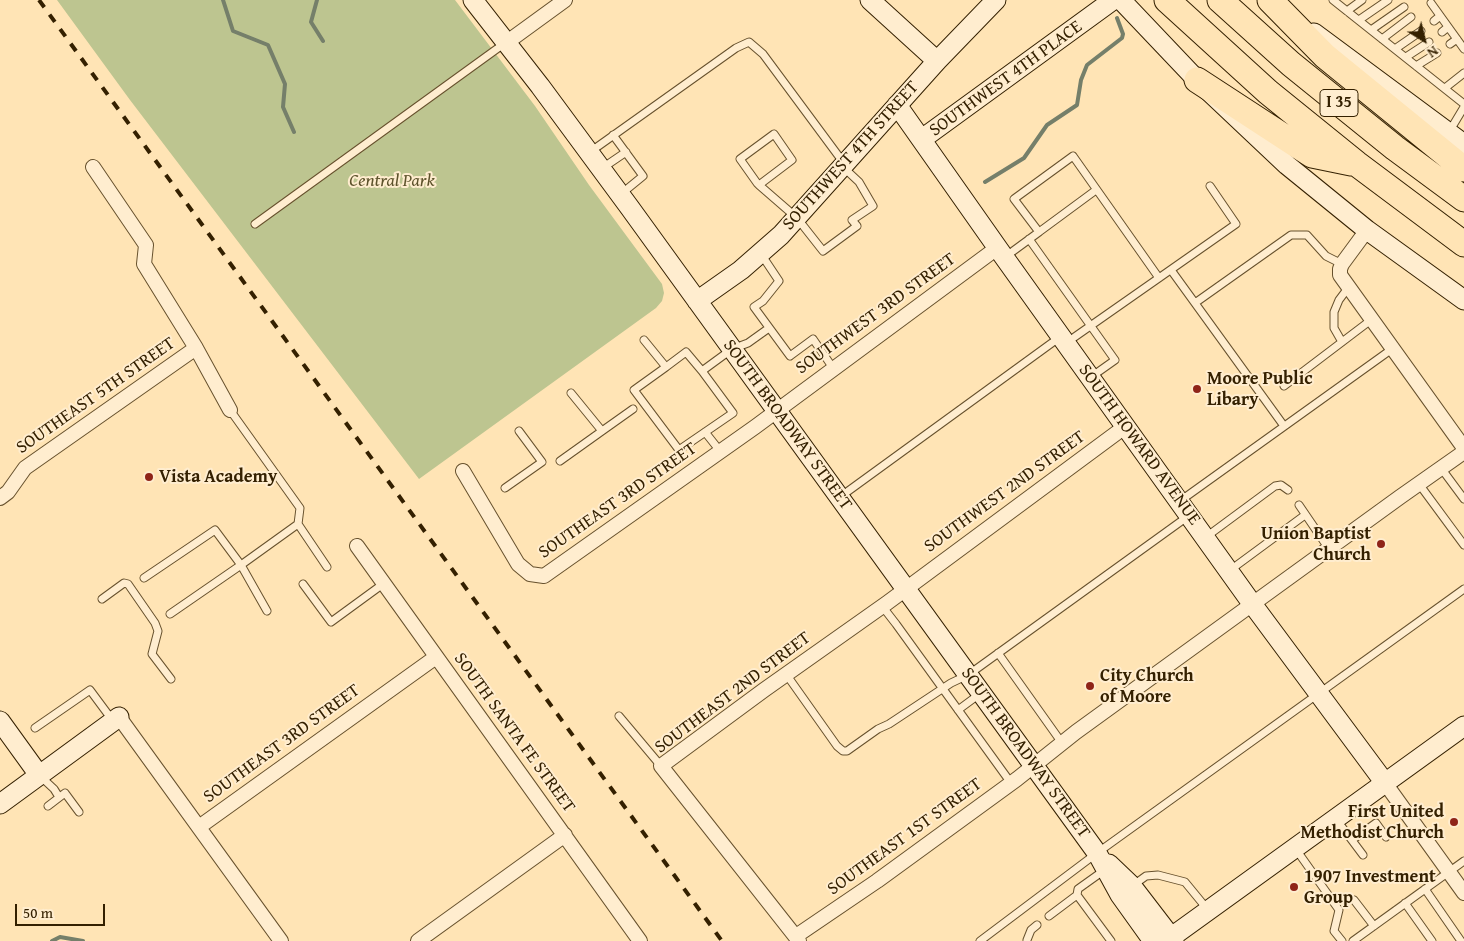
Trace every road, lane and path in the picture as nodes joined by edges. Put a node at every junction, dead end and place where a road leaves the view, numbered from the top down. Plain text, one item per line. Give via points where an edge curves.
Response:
1 (473, 0) edge
2 (565, 0) edge
3 (870, 0) edge
4 (996, 0) edge
5 (1113, 0) edge
6 (1121, 0) edge
7 (1167, 0) edge
8 (1220, 0) edge
9 (1270, 0) edge
10 (1362, 0) edge
11 (1388, 0) edge
12 (1336, 1) edge
13 (1431, 3) dead end
14 (1404, 7) dead end
15 (1347, 11) junction
16 (1411, 17) dead end
17 (1359, 20) junction
18 (1371, 30) junction
19 (1421, 31) dead end
20 (1382, 39) junction
21 (1428, 42) dead end
22 (506, 43) junction
23 (1396, 49) junction
24 (1464, 49) edge
25 (1436, 53) dead end
26 (1406, 57) junction
27 (937, 61) junction
28 (1416, 66) junction
29 (1464, 74) edge
30 (1197, 80) junction
31 (1445, 88) junction
32 (897, 105) junction
33 (1464, 105) edge
34 (1449, 132) junction
35 (613, 135) junction
36 (922, 139) junction
37 (1464, 144) edge
38 (589, 152) junction
39 (626, 152) junction
40 (1357, 164) junction
41 (844, 166) junction
42 (93, 167) dead end
43 (601, 169) junction
44 (1464, 169) edge
45 (759, 185) junction
46 (1210, 186) dead end
47 (1096, 190) junction
48 (620, 195) junction
49 (1464, 199) edge
50 (797, 218) junction
51 (254, 224) dead end
52 (1367, 230) junction
53 (1039, 232) junction
54 (1029, 239) junction
55 (1464, 244) edge
56 (1000, 253) junction
57 (761, 254) junction
58 (1342, 264) junction
59 (1171, 270) junction
60 (1159, 278) junction
61 (1348, 288) junction
62 (1464, 300) edge
63 (697, 301) junction
64 (1195, 303) junction
65 (1371, 320) junction
66 (1090, 326) junction
67 (769, 328) junction
68 (644, 340) dead end
69 (1063, 340) junction
70 (1342, 342) junction
71 (196, 348) junction
72 (732, 349) junction
73 (1392, 349) junction
74 (666, 367) junction
75 (833, 368) junction
76 (702, 371) junction
77 (1090, 377) junction
78 (1284, 386) dead end
79 (571, 393) dead end
80 (633, 408) dead end
81 (230, 410) joint
82 (776, 410) junction
83 (1126, 426) junction
84 (1284, 426) junction
85 (519, 431) dead end
86 (602, 431) junction
87 (706, 432) junction
88 (1464, 448) edge
89 (720, 451) junction
90 (1464, 452) edge
91 (560, 461) dead end
92 (1441, 468) junction
93 (463, 471) dead end
94 (1419, 484) junction
95 (505, 488) dead end
96 (1288, 490) dead end
97 (840, 497) junction
98 (0, 498) edge
99 (1464, 500) edge
100 (1299, 506) dead end
101 (1185, 508) junction
102 (1305, 515) junction
103 (298, 524) junction
104 (1205, 537) junction
105 (1464, 545) edge
106 (356, 546) dead end
107 (1329, 549) junction
108 (241, 565) junction
109 (326, 567) dead end
110 (1229, 571) junction
111 (144, 578) dead end
112 (303, 584) dead end
113 (383, 584) junction
114 (906, 588) junction
115 (1464, 590) edge
116 (102, 599) dead end
117 (1253, 605) junction
118 (882, 606) junction
119 (267, 611) dead end
120 (170, 614) dead end
121 (998, 653) junction
122 (436, 657) junction
123 (786, 674) junction
124 (968, 675) junction
125 (171, 679) dead end
126 (943, 688) junction
127 (981, 692) junction
128 (1320, 694) junction
129 (958, 710) junction
130 (619, 716) dead end
131 (116, 719) junction
132 (0, 721) edge
133 (1464, 726) edge
134 (35, 728) dead end
135 (1062, 742) junction
136 (1034, 765) junction
137 (661, 766) junction
138 (39, 775) junction
139 (1385, 783) junction
140 (1011, 784) junction
141 (59, 797) junction
142 (0, 804) edge
143 (48, 806) dead end
144 (79, 812) dead end
145 (1336, 818) junction
146 (199, 827) junction
147 (565, 835) junction
148 (1386, 837) dead end
149 (1352, 840) junction
150 (1295, 848) junction
151 (1363, 855) dead end
152 (1102, 861) junction
153 (1464, 861) edge
154 (1449, 872) junction
155 (1132, 886) junction
156 (1425, 889) junction
157 (1464, 892) edge
158 (1077, 895) junction
159 (1354, 900) dead end
160 (1404, 903) junction
161 (1209, 910) junction
162 (1049, 916) dead end
163 (1037, 925) dead end
164 (1374, 926) junction
165 (798, 939) edge
166 (1166, 940) edge
167 (281, 941) edge
168 (418, 941) edge
169 (640, 941) edge
170 (980, 941) edge
171 (1027, 941) edge
172 (1111, 941) edge
173 (1342, 941) edge
174 (1353, 941) edge
175 (1432, 941) edge
176 (1461, 941) edge

1 - 22 main road, SOUTH BROADWAY STREET
2 - 22 street
3 - 27 main road
4 - 27 main road, SOUTHWEST 4TH STREET
5 - 36 main road, SOUTHWEST 4TH PLACE
6 - 30 main road
7 - 40 highway, I 35 via 1268,92
8 - 49 highway, I 35 via 1291,64
9 - 34 main road
9 - 44 highway via 1325,56
10 - 15 lane
11 - 17 lane
12 - 15 lane
13 - 24 lane via 1437,19 1454,42
14 - 18 lane
15 - 17 lane
16 - 20 lane
17 - 18 lane
18 - 20 lane
19 - 23 lane
20 - 23 lane
21 - 26 lane
22 - 38 main road, SOUTH BROADWAY STREET
22 - 51 lane
23 - 26 lane
25 - 28 lane
26 - 28 lane
27 - 32 main road, SOUTHWEST 4TH STREET
28 - 31 lane
29 - 31 lane
30 - 40 highway via 1312,155
30 - 52 main road via 1287,165
31 - 33 lane
32 - 36 main road, SOUTH HOWARD AVENUE
32 - 41 main road, SOUTHWEST 4TH STREET
33 - 34 lane
34 - 37 main road
35 - 38 lane
35 - 39 lane
35 - 41 lane via 749,42 763,54
36 - 56 main road, SOUTH HOWARD AVENUE
38 - 43 main road, SOUTH BROADWAY STREET
39 - 43 lane
39 - 48 lane via 644,176
40 - 55 highway, I 35
41 - 50 main road, SOUTHWEST 4TH STREET
41 - 50 lane via 859,182 873,206 852,220 857,226 823,251
42 - 71 street, SOUTHEAST 5TH STREET via 146,245 144,264
43 - 48 main road, SOUTH BROADWAY STREET
45 - 45 lane via 740,159 774,134 792,160
45 - 50 lane
46 - 59 lane via 1236,224
47 - 53 lane
47 - 53 lane via 1073,156 1014,199
47 - 60 lane
48 - 63 main road, SOUTH BROADWAY STREET
50 - 57 main road, SOUTHWEST 4TH STREET
52 - 58 street
52 - 62 main road
53 - 54 lane
54 - 56 lane
54 - 66 lane
56 - 69 main road, SOUTH HOWARD AVENUE
56 - 75 street, SOUTHWEST 3RD STREET
57 - 63 main road, SOUTHWEST 4TH STREET
57 - 67 lane via 779,281 763,301 754,306
58 - 61 street via 1340,275
58 - 64 lane via 1326,256 1307,235 1291,235
59 - 60 lane
59 - 64 lane
60 - 66 lane
61 - 65 street
61 - 70 lane via 1334,312 1334,328
63 - 72 main road, SOUTH BROADWAY STREET
64 - 84 lane
65 - 70 lane
65 - 73 street
66 - 69 lane
66 - 77 lane via 1115,360
67 - 72 lane via 748,343
67 - 75 lane via 790,356 813,339
68 - 74 lane
69 - 77 main road, SOUTH HOWARD AVENUE
69 - 97 lane
70 - 78 lane
71 - 81 street, SOUTHEAST 5TH STREET
71 - 98 street, SOUTHEAST 5TH STREET via 25,468
72 - 76 lane
72 - 82 main road, SOUTH BROADWAY STREET
73 - 84 lane
73 - 88 street
74 - 76 lane via 686,352
74 - 87 lane via 634,390 679,450
75 - 82 street, SOUTHWEST 3RD STREET
76 - 87 lane via 734,413
77 - 83 main road, SOUTH HOWARD AVENUE
79 - 86 lane
80 - 86 lane
81 - 103 lane via 300,508
82 - 89 street, SOUTHEAST 3RD STREET
82 - 97 main road, SOUTH BROADWAY STREET
83 - 101 main road, SOUTH HOWARD AVENUE
83 - 114 street, SOUTHWEST 2ND STREET
84 - 101 lane
85 - 95 lane via 542,462
86 - 91 lane
87 - 89 lane
89 - 93 street, SOUTHEAST 3RD STREET via 544,576 530,574 518,564
90 - 92 street, SOUTHEAST 1ST STREET
92 - 94 street, SOUTHEAST 1ST STREET
92 - 99 lane
94 - 105 lane
94 - 107 street, SOUTHEAST 1ST STREET
96 - 104 lane via 1281,485 1275,486
97 - 114 main road, SOUTH BROADWAY STREET
100 - 102 lane
101 - 104 main road, SOUTH HOWARD AVENUE
101 - 121 lane
102 - 107 lane
102 - 110 lane
103 - 108 lane
103 - 109 lane
104 - 110 main road, SOUTH HOWARD AVENUE
106 - 113 street, SOUTH SANTA FE STREET
107 - 117 street, SOUTHEAST 1ST STREET
108 - 111 lane via 216,530
108 - 119 lane
108 - 120 lane
110 - 117 main road, SOUTH HOWARD AVENUE
112 - 113 lane via 331,622
113 - 122 street, SOUTH SANTA FE STREET
114 - 118 street, SOUTHEAST 2ND STREET
114 - 124 main road, SOUTH BROADWAY STREET
115 - 128 lane
116 - 125 lane via 124,583 128,584 156,623 158,631 152,654
117 - 128 main road, SOUTH HOWARD AVENUE
117 - 135 street, SOUTHEAST 1ST STREET
118 - 123 street, SOUTHEAST 2ND STREET
118 - 126 lane
121 - 124 lane
121 - 135 lane
122 - 146 street, SOUTHEAST 3RD STREET
122 - 147 street, SOUTH SANTA FE STREET
123 - 126 lane via 843,751
123 - 137 street, SOUTHEAST 2ND STREET
124 - 126 lane
124 - 127 main road, SOUTH BROADWAY STREET
126 - 129 lane
127 - 129 lane
127 - 136 main road, SOUTH BROADWAY STREET
128 - 139 main road, SOUTH HOWARD AVENUE
128 - 152 lane
129 - 140 lane
130 - 137 lane
131 - 134 lane via 90,690
131 - 138 main road
131 - 146 street
132 - 138 main road
133 - 139 main road
135 - 136 street, SOUTHEAST 1ST STREET
136 - 140 street, SOUTHEAST 1ST STREET
136 - 152 main road, SOUTH BROADWAY STREET
137 - 165 street, SOUTHEAST 2ND STREET
138 - 141 lane
138 - 142 main road
139 - 145 main road
139 - 154 street
140 - 165 street, SOUTHEAST 1ST STREET
141 - 143 lane
141 - 144 lane via 65,793
145 - 149 lane
145 - 150 main road
146 - 167 street
147 - 168 street
147 - 169 street, SOUTH SANTA FE STREET
148 - 149 lane via 1376,823
149 - 151 lane
150 - 161 main road
150 - 173 lane via 1339,910 1334,931
152 - 155 main road, SOUTH BROADWAY STREET
152 - 158 lane via 1078,889
152 - 166 main road, SOUTH BROADWAY STREET via 1120,895
152 - 170 lane
153 - 154 lane
154 - 156 lane
154 - 157 street
155 - 161 lane via 1146,876 1158,875 1185,882
155 - 166 main road, SOUTH BROADWAY STREET
156 - 160 lane
156 - 176 lane
158 - 162 lane
158 - 172 lane
159 - 164 lane
160 - 164 lane
160 - 175 lane
161 - 166 main road
163 - 171 lane
164 - 174 lane

